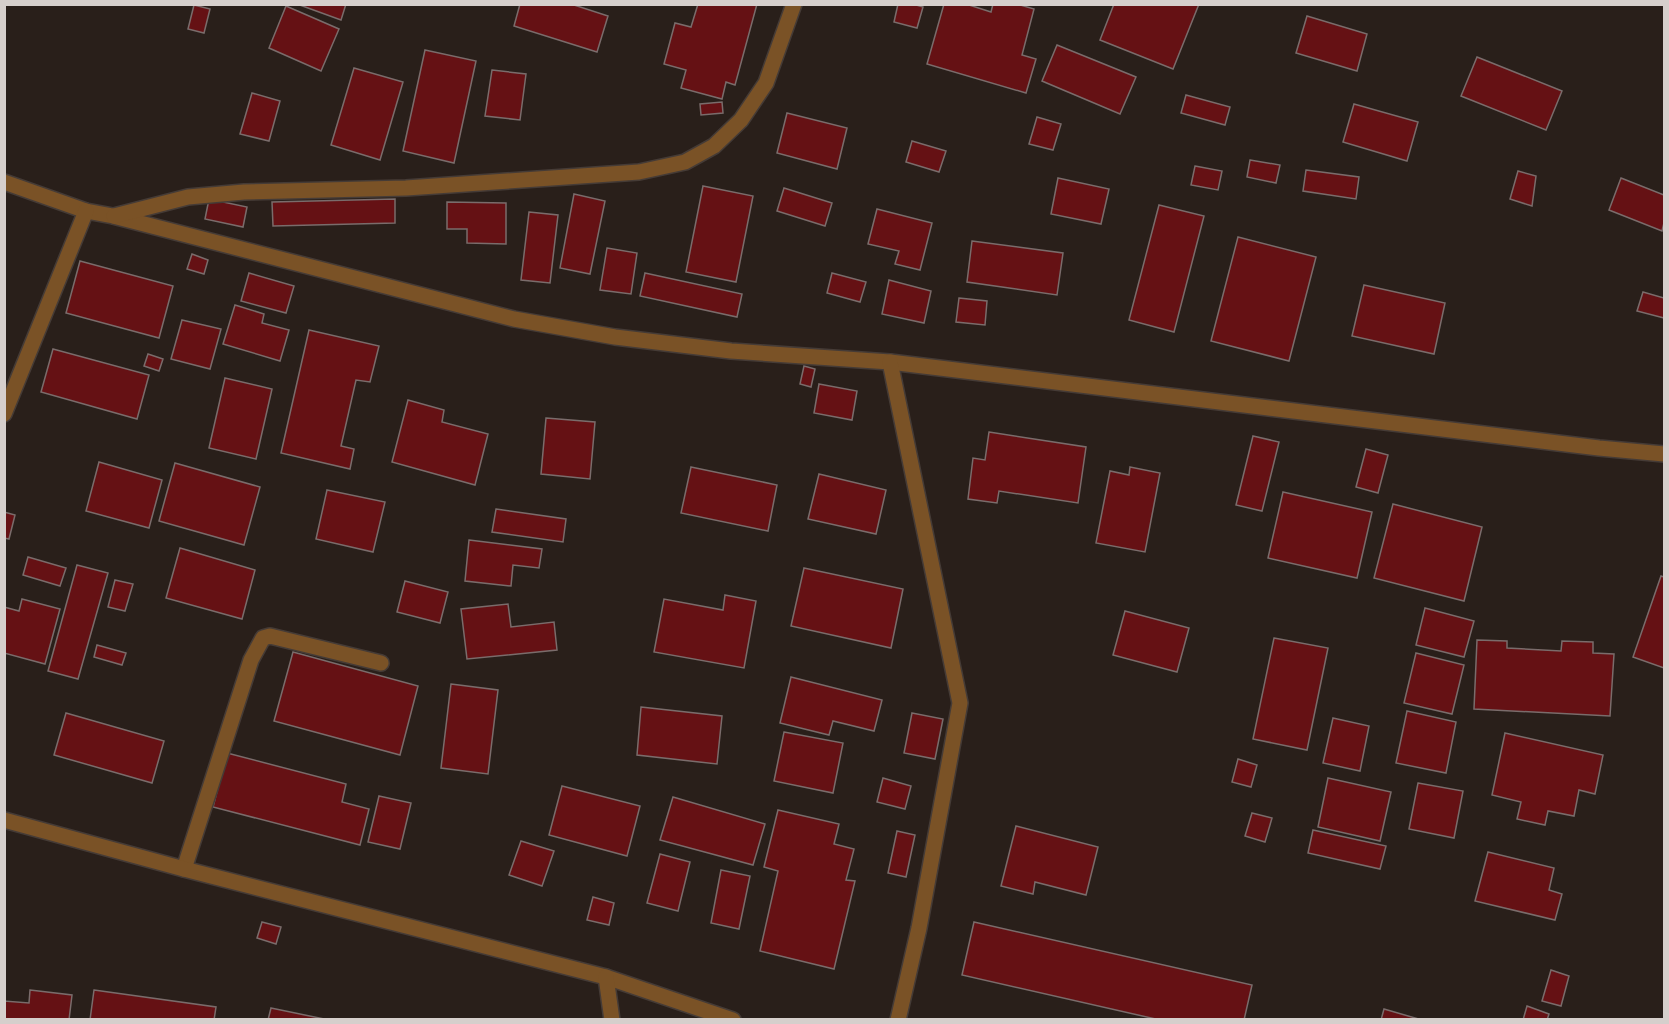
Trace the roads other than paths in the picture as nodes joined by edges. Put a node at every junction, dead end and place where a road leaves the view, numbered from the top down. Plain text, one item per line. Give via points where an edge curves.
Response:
1 (794, 4) edge
2 (4, 182) edge
3 (86, 211) junction
4 (113, 216) junction
5 (890, 362) junction
6 (4, 414) edge
7 (1665, 454) edge
8 (381, 663) dead end
9 (4, 820) edge
10 (184, 869) junction
11 (606, 977) junction
12 (612, 1020) edge
13 (733, 1020) edge
14 (898, 1020) edge

1 - 4 street via 766,83 741,120 714,146 685,162 628,173 188,197
2 - 3 street
3 - 4 street
3 - 6 street
4 - 5 street via 514,319 615,337 731,351
5 - 7 street
5 - 14 street via 960,703
8 - 10 street via 270,636 263,638 251,660
9 - 10 street
10 - 11 street
11 - 12 street
11 - 13 street

